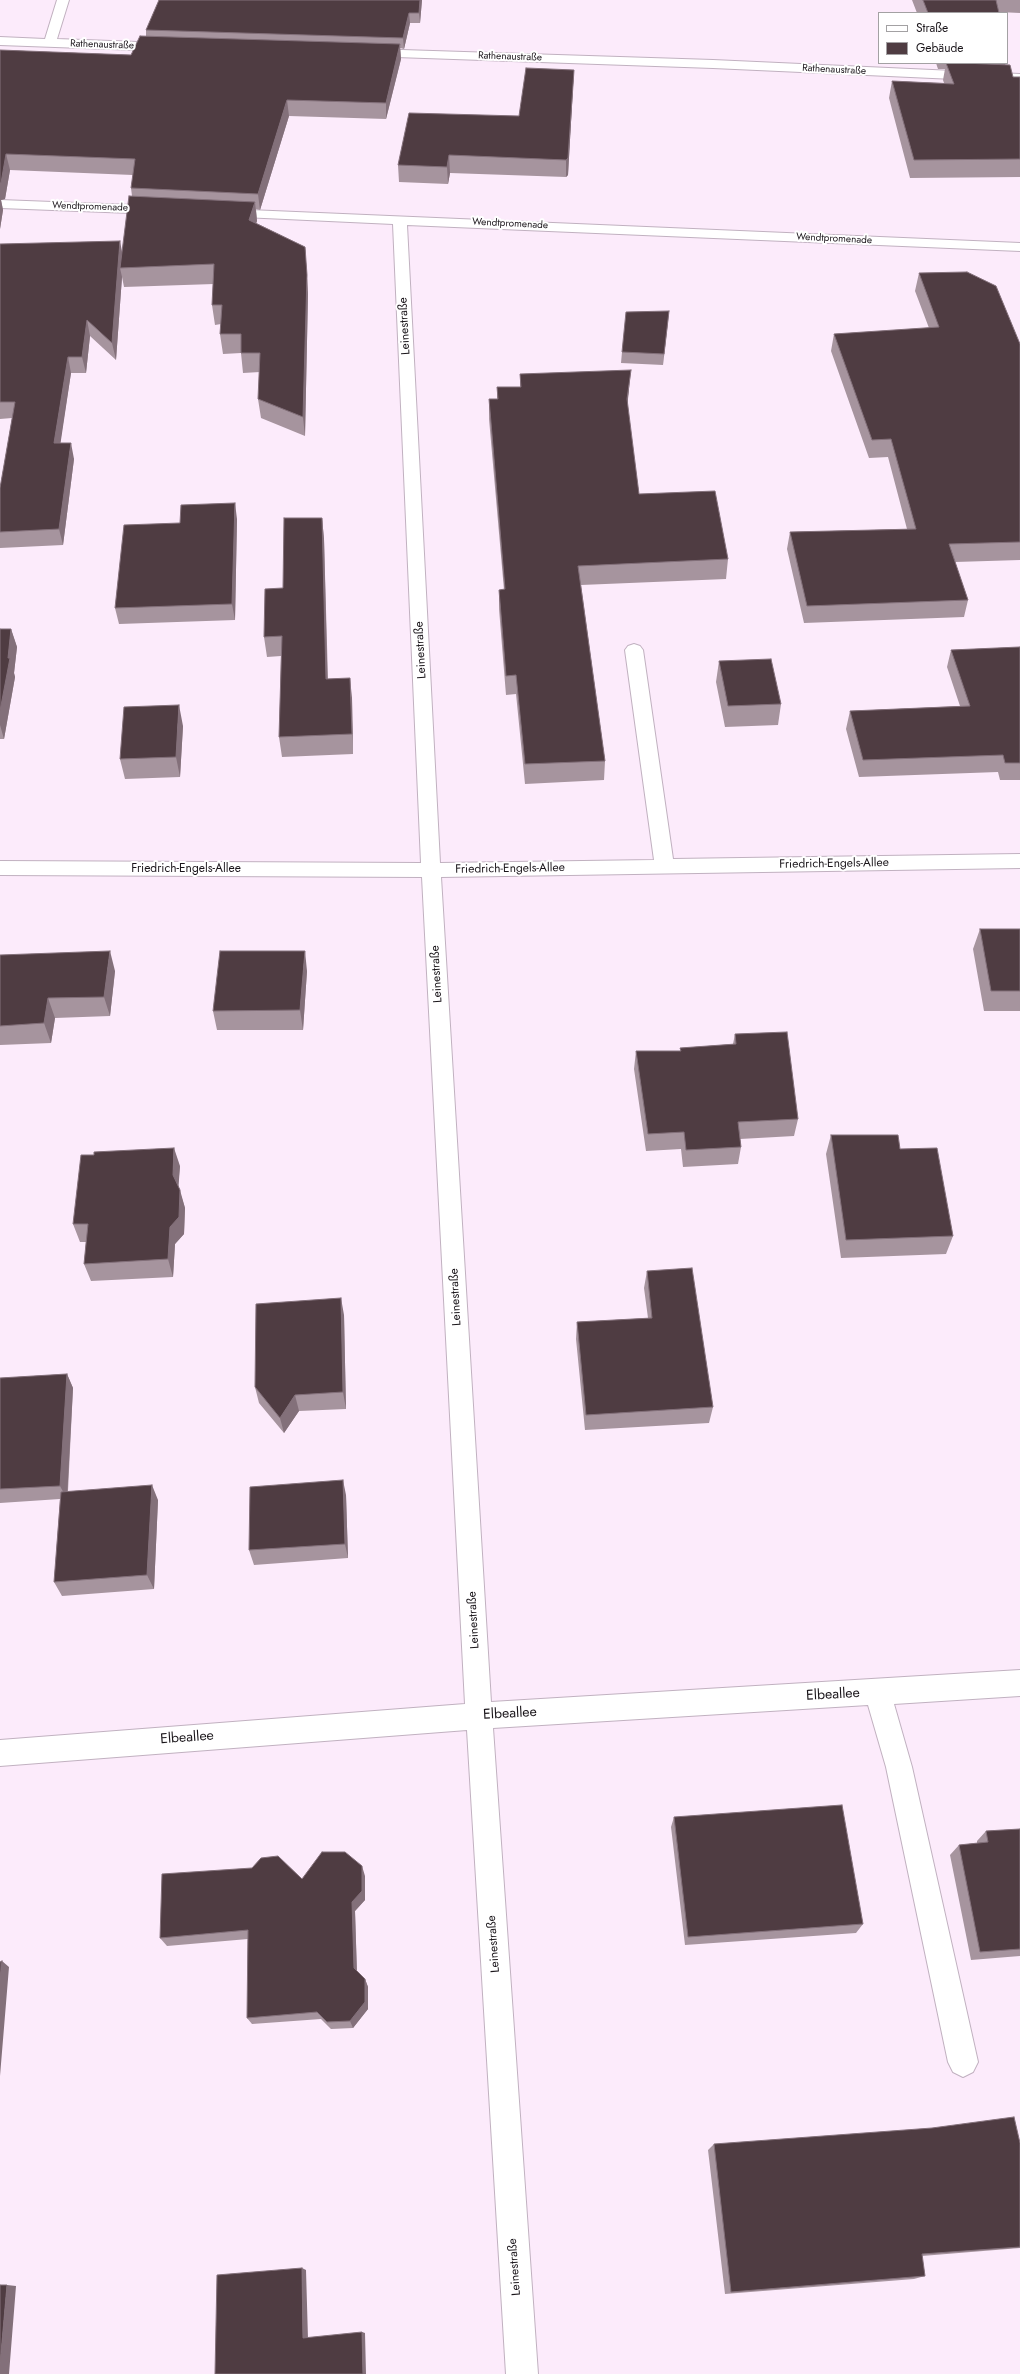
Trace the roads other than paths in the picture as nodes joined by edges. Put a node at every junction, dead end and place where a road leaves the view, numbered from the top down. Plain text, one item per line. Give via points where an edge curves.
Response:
1 (63, 0) edge
2 (0, 41) edge
3 (50, 43) junction
4 (178, 47) edge
5 (360, 52) edge
6 (1020, 78) edge
7 (0, 204) edge
8 (172, 210) edge
9 (212, 212) edge
10 (400, 219) junction
11 (1020, 247) edge
12 (634, 650) dead end
13 (1020, 861) edge
14 (664, 866) junction
15 (0, 868) edge
16 (431, 870) junction
17 (1020, 1683) edge
18 (877, 1692) junction
19 (479, 1716) junction
20 (0, 1753) edge
21 (963, 2062) dead end
22 (522, 2374) edge

1 - 3 street
2 - 3 street, Rathenaustraße
3 - 4 street, Rathenaustraße
5 - 6 street, Rathenaustraße
7 - 8 street, Wendtpromenade
9 - 10 street, Wendtpromenade
10 - 11 street, Wendtpromenade
10 - 16 street, Leinestraße
12 - 14 street
13 - 14 street, Friedrich-Engels-Allee
14 - 16 street, Friedrich-Engels-Allee
15 - 16 street, Friedrich-Engels-Allee
16 - 19 street, Leinestraße
17 - 18 street, Elbeallee
18 - 19 street, Elbeallee
18 - 21 street via 899,1768
19 - 20 street, Elbeallee
19 - 22 street, Leinestraße

